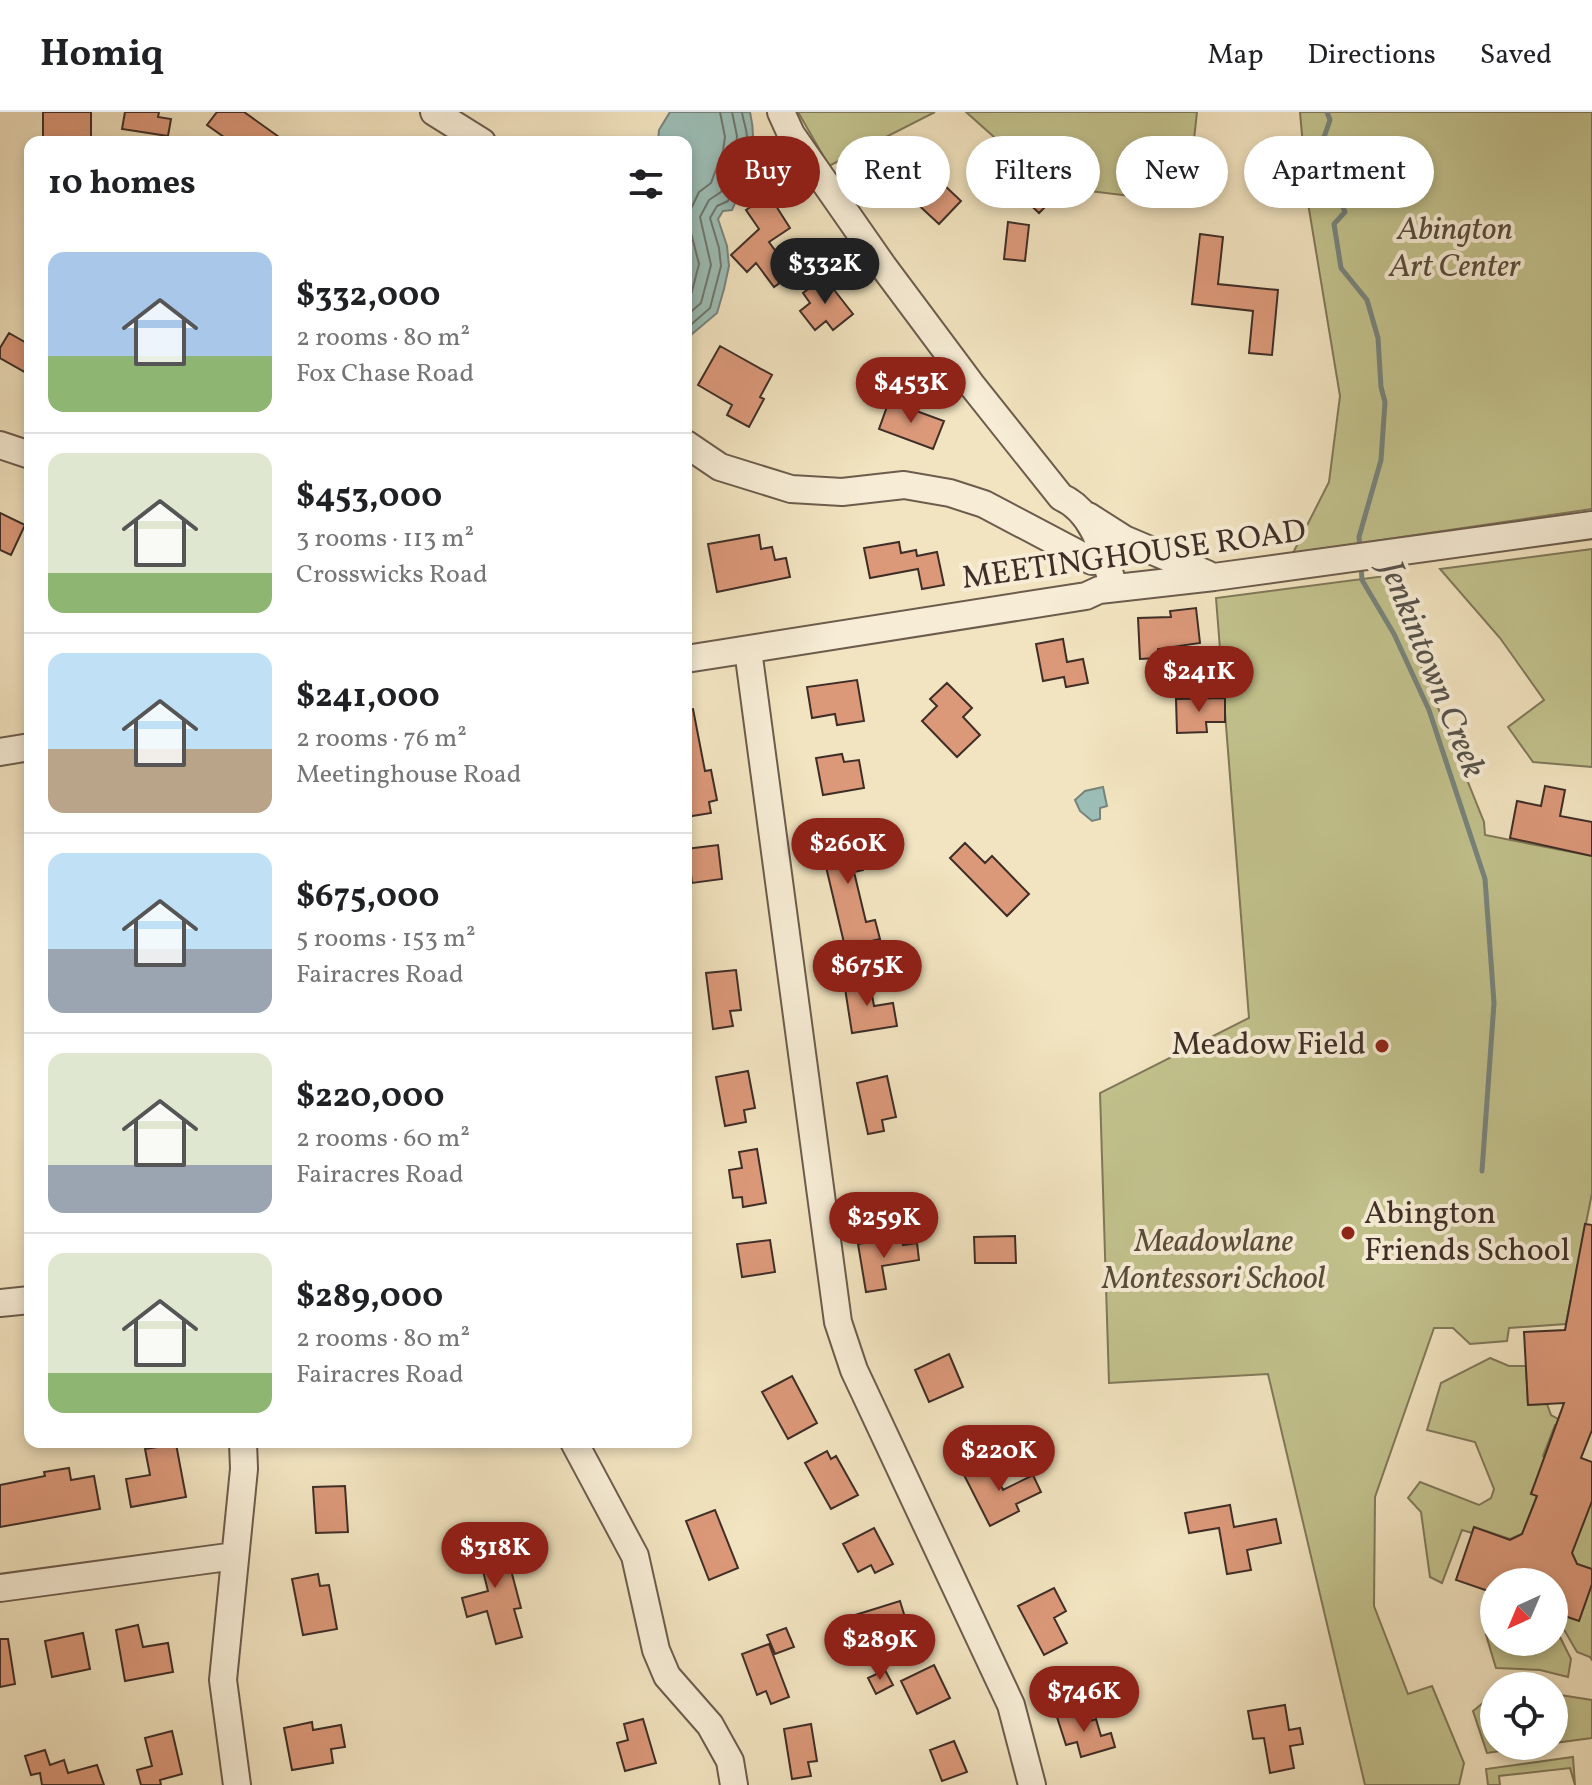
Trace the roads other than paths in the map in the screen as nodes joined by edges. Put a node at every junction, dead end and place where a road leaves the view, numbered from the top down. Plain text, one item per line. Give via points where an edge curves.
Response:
1 (434, 112) edge
2 (781, 112) edge
3 (472, 136) edge
4 (0, 445) edge
5 (692, 448) edge
6 (24, 453) edge
7 (1061, 497) junction
8 (1083, 513) junction
9 (1592, 525) edge
10 (1081, 555) junction
11 (1214, 577) junction
12 (1107, 589) junction
13 (748, 650) junction
14 (692, 658) edge
15 (24, 748) edge
16 (0, 752) edge
17 (24, 1301) edge
18 (0, 1303) edge
19 (243, 1448) edge
20 (577, 1448) edge
21 (235, 1556) junction
22 (0, 1588) edge
23 (237, 1785) edge
24 (734, 1785) edge
25 (1032, 1785) edge

1 - 3 street
2 - 7 street via 883,266
4 - 6 street
5 - 10 street via 720,467 791,489 842,492 904,485 950,493 984,504
7 - 8 street
7 - 10 street via 1064,512 1081,534
8 - 11 street via 1137,545
8 - 12 street via 1097,536
9 - 11 street, MEETINGHOUSE ROAD
10 - 12 street
11 - 12 street, MEETINGHOUSE ROAD
12 - 13 street, MEETINGHOUSE ROAD
13 - 14 street, MEETINGHOUSE ROAD
13 - 25 street via 838,1322 854,1370 1011,1705
15 - 16 street
17 - 18 street
19 - 21 street
20 - 24 street via 635,1556 667,1676 710,1725 730,1761
21 - 22 street
21 - 23 street via 223,1680

